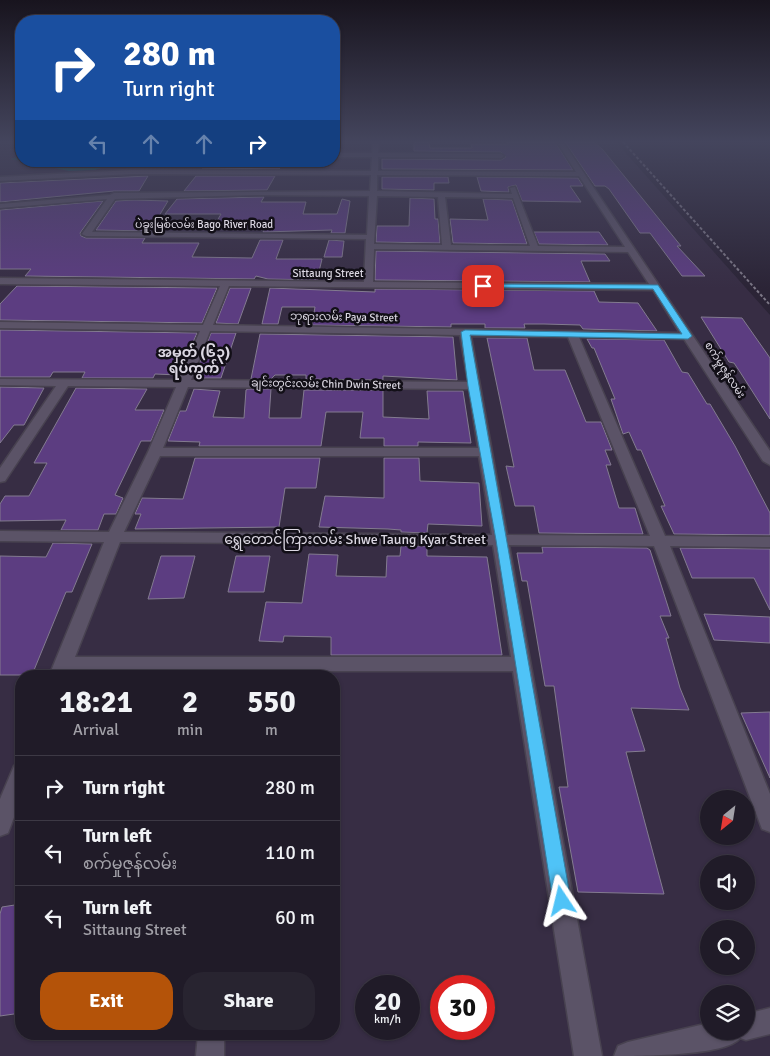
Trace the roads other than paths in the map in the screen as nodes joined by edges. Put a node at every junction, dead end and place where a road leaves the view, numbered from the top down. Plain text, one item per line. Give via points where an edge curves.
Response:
1 (156, 191) edge
2 (351, 191) edge
3 (514, 191) edge
4 (592, 191) edge
5 (372, 193) junction
6 (114, 195) junction
7 (441, 195) junction
8 (516, 196) junction
9 (0, 206) edge
10 (370, 237) junction
11 (370, 246) junction
12 (447, 248) junction
13 (535, 249) junction
14 (631, 250) junction
15 (0, 281) edge
16 (225, 284) junction
17 (368, 285) junction
18 (655, 287) junction
19 (0, 325) edge
20 (207, 327) junction
21 (465, 332) junction
22 (572, 334) junction
23 (688, 336) junction
24 (0, 382) edge
25 (65, 382) junction
26 (184, 382) junction
27 (473, 386) junction
28 (155, 452) junction
29 (485, 452) junction
30 (770, 461) edge
31 (0, 478) edge
32 (0, 536) edge
33 (114, 537) junction
34 (502, 540) junction
35 (660, 541) junction
36 (770, 542) edge
37 (522, 664) junction
38 (60, 670) edge
39 (243, 670) edge
40 (15, 788) edge
41 (770, 821) edge
42 (0, 825) edge
43 (770, 1021) edge
44 (755, 1025) edge
45 (700, 1038) edge
46 (211, 1040) edge
47 (210, 1056) edge
48 (588, 1056) edge
49 (628, 1056) edge

1 - 6 street
2 - 5 street
3 - 8 street
4 - 14 street, စက်မှုဇုန်လမ်း
5 - 7 street
5 - 10 street
6 - 9 street
6 - 10 street, ပဲခူးမြစ်လမ်း Bago River Road via 86,234
7 - 8 street
7 - 12 street
8 - 13 street
10 - 11 street
11 - 12 street
11 - 17 street
12 - 13 street
13 - 14 street
14 - 18 street, စက်မှုဇုန်လမ်း
15 - 16 street, Sittaung Street
16 - 17 street, Sittaung Street
16 - 20 street
17 - 18 street, Sittaung Street
18 - 23 street, စက်မှုဇုန်လမ်း
19 - 20 street, ဘုရားလမ်း Paya Street
20 - 21 street, ဘုရားလမ်း Paya Street
20 - 26 street
21 - 22 street, ဘုရားလမ်း Paya Street
21 - 27 street
22 - 23 street, ဘုရားလမ်း Paya Street
22 - 35 street
23 - 30 street, စက်မှုဇုန်လမ်း
24 - 25 street, ချင်းတွင်းလမ်း Chin Dwin Street
25 - 26 street, ချင်းတွင်းလမ်း Chin Dwin Street
25 - 31 street
26 - 27 street, ချင်းတွင်းလမ်း Chin Dwin Street
26 - 28 street
27 - 29 street
28 - 29 street
28 - 33 street
29 - 34 street
32 - 33 street, ရွှေတောင်ကြားလမ်း Shwe Taung Kyar Street
33 - 34 street, ရွှေတောင်ကြားလမ်း Shwe Taung Kyar Street
33 - 38 street
34 - 35 street, ရွှေတောင်ကြားလမ်း Shwe Taung Kyar Street
34 - 37 street
35 - 36 street, ရွှေတောင်ကြားလမ်း Shwe Taung Kyar Street
35 - 41 street
37 - 39 street
37 - 48 street
38 - 39 street
40 - 42 street
43 - 44 street
45 - 49 street
46 - 47 street

